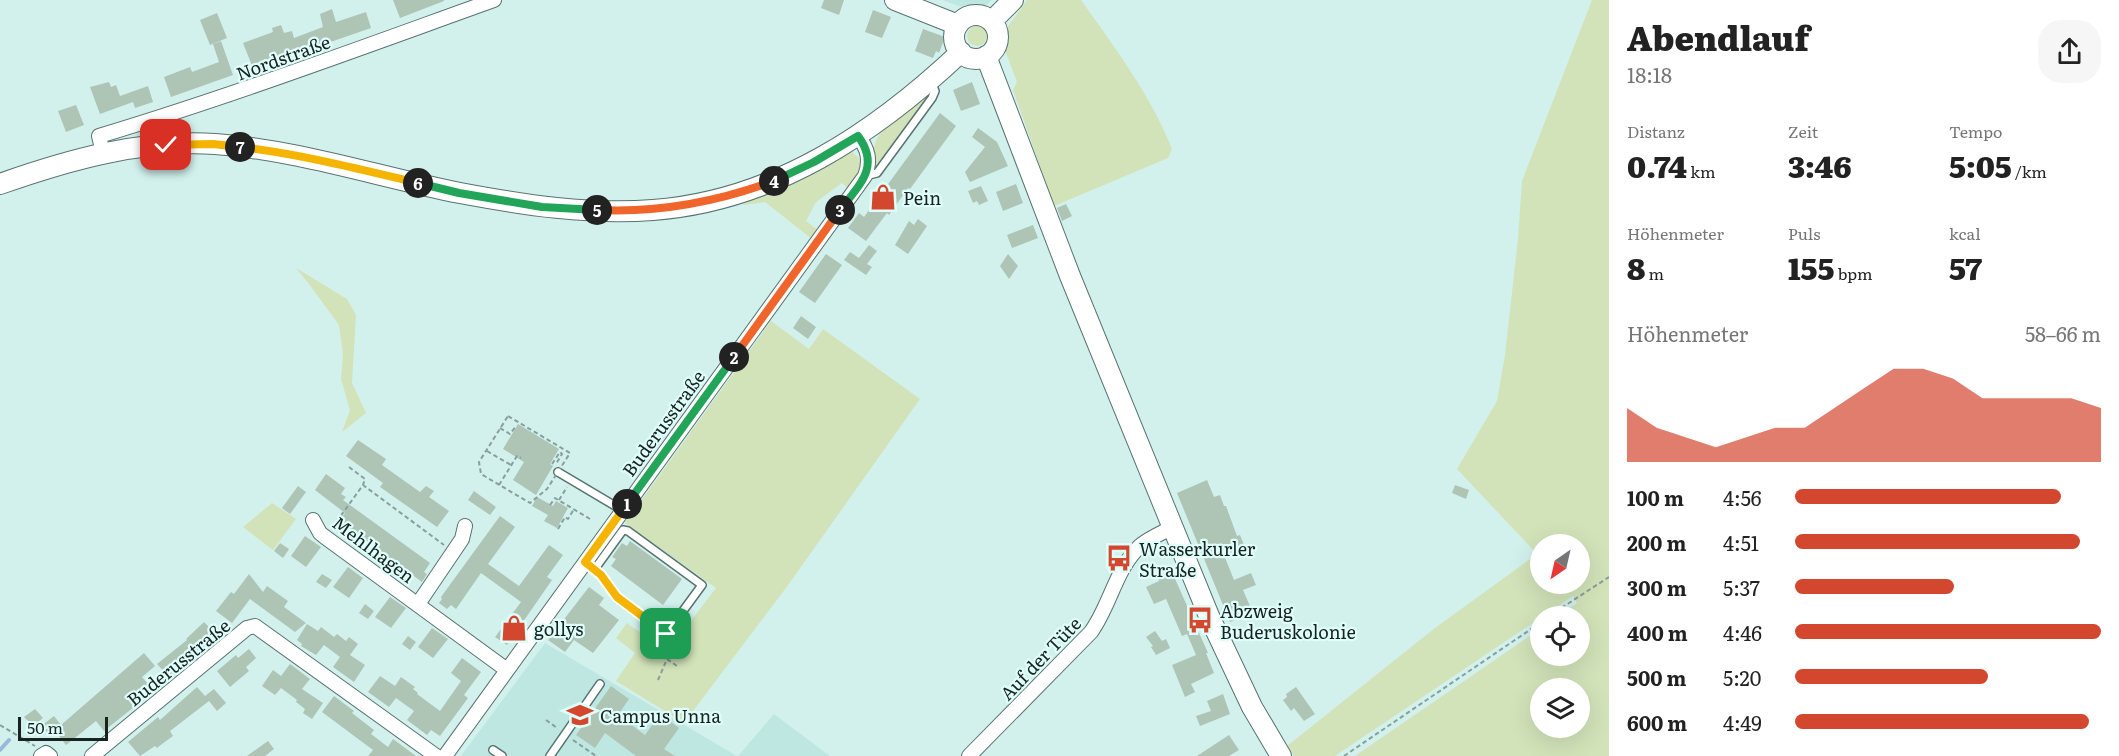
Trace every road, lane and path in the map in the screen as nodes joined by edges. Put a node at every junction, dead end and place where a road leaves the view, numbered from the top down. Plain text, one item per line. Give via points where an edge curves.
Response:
1 (494, 0) edge
2 (895, 0) edge
3 (1012, 0) edge
4 (957, 17) junction
5 (994, 19) junction
6 (961, 52) junction
7 (995, 57) junction
8 (929, 79) junction
9 (858, 136) junction
10 (103, 153) junction
11 (865, 176) junction
12 (0, 184) edge
13 (516, 426) dead end
14 (500, 428) junction
15 (486, 451) junction
16 (521, 458) dead end
17 (566, 458) junction
18 (511, 465) junction
19 (551, 465) dead end
20 (349, 467) dead end
21 (558, 471) junction
22 (572, 480) junction
23 (499, 484) junction
24 (363, 485) junction
25 (559, 500) junction
26 (550, 505) dead end
27 (574, 509) junction
28 (622, 510) junction
29 (590, 519) dead end
30 (313, 520) dead end
31 (465, 526) dead end
32 (1173, 527) junction
33 (558, 529) dead end
34 (325, 537) junction
35 (453, 552) junction
36 (590, 566) junction
37 (1609, 577) edge
38 (418, 604) junction
39 (1565, 606) edge
40 (1530, 630) edge
41 (666, 634) junction
42 (667, 658) junction
43 (677, 666) dead end
44 (507, 670) junction
45 (658, 680) dead end
46 (600, 684) dead end
47 (0, 725) edge
48 (493, 750) dead end
49 (46, 755) edge
50 (92, 756) edge
51 (436, 756) edge
52 (445, 756) edge
53 (502, 756) edge
54 (550, 756) edge
55 (969, 756) edge
56 (1281, 756) edge
57 (1344, 756) edge

1 - 10 street, Nordstraße via 240,92 99,136
2 - 4 main road
3 - 5 main road
4 - 5 path
4 - 5 main road via 976,15
4 - 6 main road via 955,40
5 - 7 main road via 998,36
5 - 7 path via 1002,52
6 - 7 main road via 968,57
6 - 8 main road
7 - 32 main road via 1070,276
8 - 9 main road
8 - 11 lane via 935,91 932,98 877,173
9 - 10 main road via 780,179 697,204 653,210 542,207 459,193 272,151 213,144
9 - 11 street via 868,156
10 - 12 main road
11 - 28 street, Buderusstraße
13 - 14 path via 510,434
14 - 15 path
14 - 17 path via 508,416 570,453
15 - 18 path
15 - 23 path via 479,462 481,474
16 - 18 path via 517,456
17 - 19 path via 555,465 560,452
17 - 21 path
18 - 23 path
20 - 24 path via 365,478
21 - 22 lane
21 - 23 path via 547,489 530,503
22 - 25 path
22 - 28 lane
24 - 34 path
24 - 35 path
25 - 26 path via 555,498
25 - 27 path
27 - 29 path
27 - 33 path
28 - 36 street, Buderusstraße
30 - 34 street, Mehlhagen
31 - 35 street, Mehlhagen
32 - 55 street, Auf der Tüte via 1135,552 1091,632
32 - 56 main road via 1234,672
34 - 38 street, Mehlhagen
35 - 38 street, Mehlhagen
36 - 41 lane via 617,597
36 - 41 lane via 623,530 702,585
36 - 44 street, Buderusstraße
37 - 39 path
38 - 44 street, Mehlhagen
40 - 57 path
41 - 42 path via 670,652
42 - 43 path
42 - 45 path
44 - 52 street, Buderusstraße
46 - 54 lane
47 - 49 path
48 - 53 lane
50 - 51 street, Buderusstraße via 247,628 255,626

